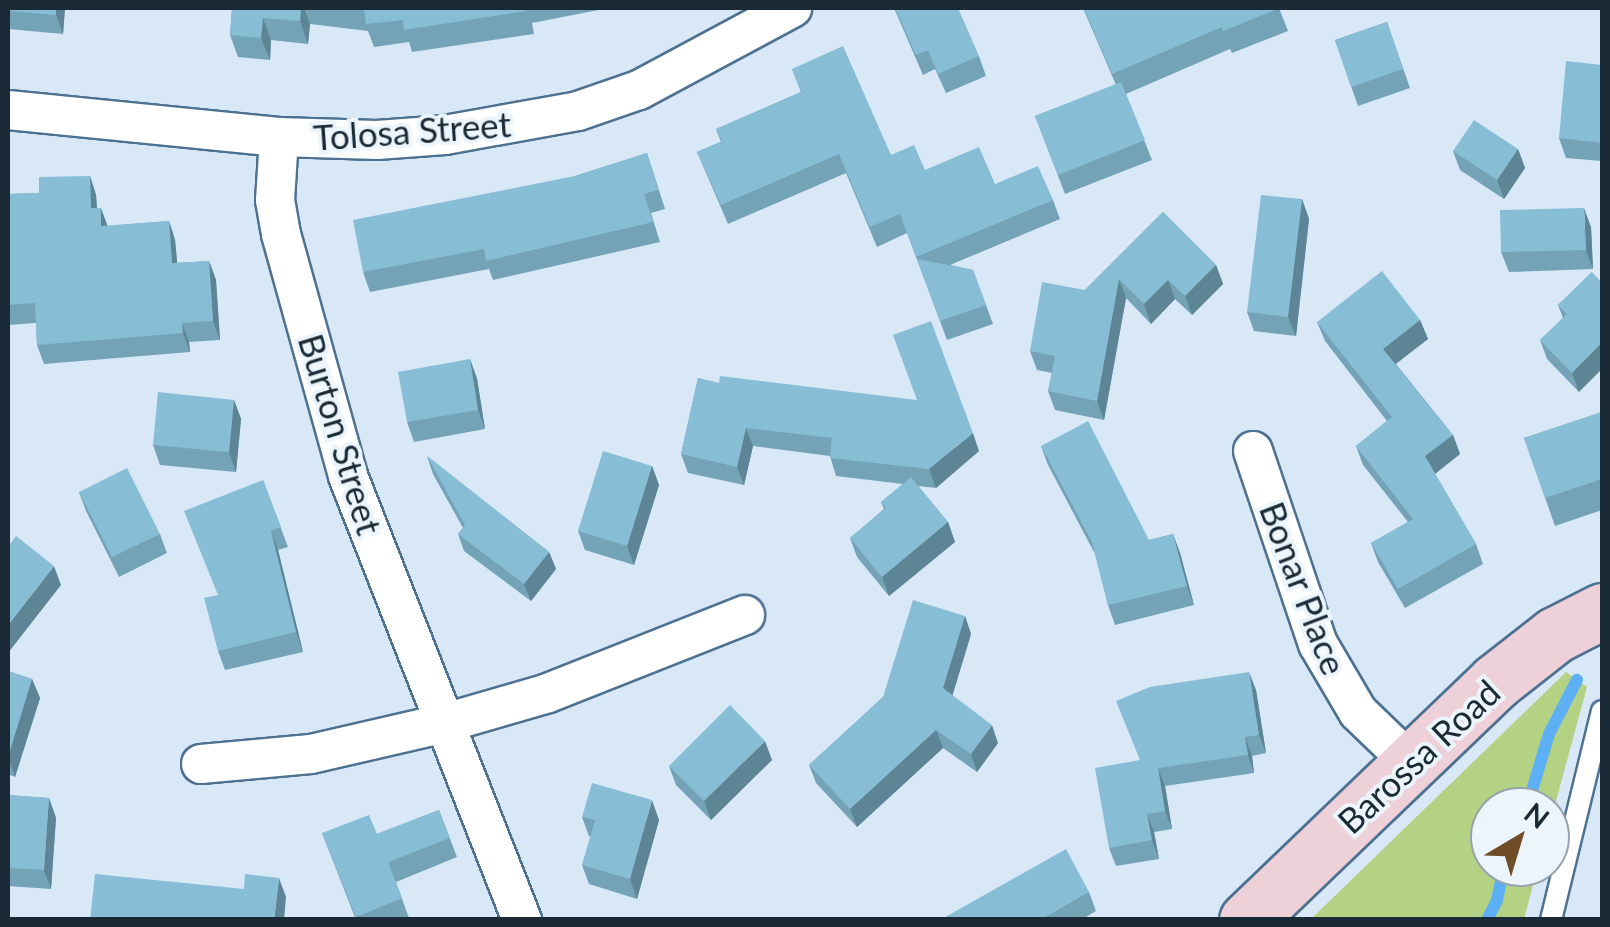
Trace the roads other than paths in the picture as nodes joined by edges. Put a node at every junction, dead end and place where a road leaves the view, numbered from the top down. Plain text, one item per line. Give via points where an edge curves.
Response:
1 (792, 8) edge
2 (8, 110) edge
3 (279, 137) junction
4 (1253, 451) dead end
5 (1602, 611) edge
6 (744, 615) dead end
7 (1602, 711) edge
8 (445, 723) junction
9 (1409, 762) junction
10 (201, 764) dead end
11 (522, 920) edge
12 (1247, 920) edge
13 (1551, 920) edge

1 - 3 street, Tolosa Street via 675,73 578,111 445,135
2 - 3 street, Tolosa Street
3 - 8 street, Burton Street via 275,200 281,234 348,476
4 - 9 street, Bonar Place via 1336,680
5 - 9 street, Barossa Road via 1555,635
6 - 8 street via 548,692
7 - 13 lane
8 - 10 street via 310,754
8 - 11 street, Burton Street
9 - 12 street, Barossa Road

